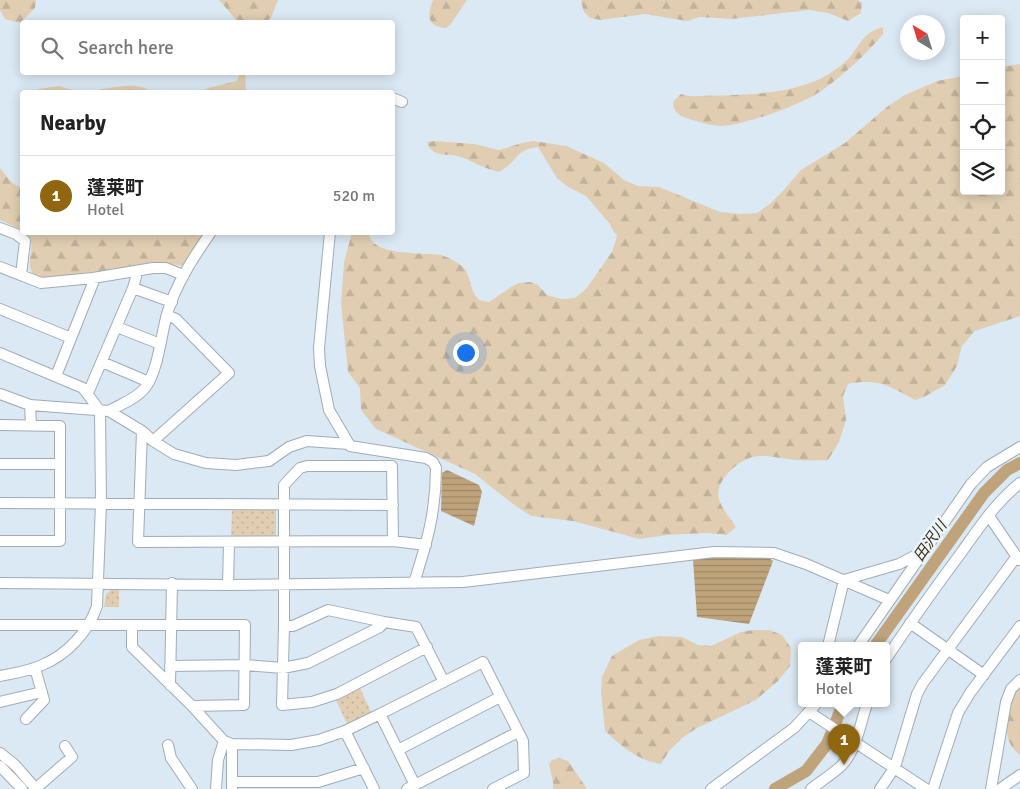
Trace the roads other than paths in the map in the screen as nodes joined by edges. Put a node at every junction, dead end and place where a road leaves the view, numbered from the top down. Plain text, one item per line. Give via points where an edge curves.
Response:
1 (0, 228) edge
2 (209, 235) edge
3 (330, 235) edge
4 (0, 266) edge
5 (135, 272) junction
6 (21, 275) junction
7 (183, 275) junction
8 (93, 278) junction
9 (133, 288) junction
10 (172, 302) junction
11 (0, 309) edge
12 (167, 315) junction
13 (117, 326) junction
14 (71, 338) junction
15 (160, 344) junction
16 (0, 353) edge
17 (102, 362) junction
18 (56, 376) junction
19 (149, 382) junction
20 (88, 393) junction
21 (0, 394) edge
22 (30, 405) junction
23 (105, 411) junction
24 (0, 425) edge
25 (31, 425) junction
26 (142, 431) junction
27 (154, 441) junction
28 (349, 444) junction
29 (1020, 447) edge
30 (0, 464) edge
31 (59, 464) junction
32 (1020, 483) edge
33 (0, 502) edge
34 (60, 503) junction
35 (101, 503) junction
36 (140, 503) junction
37 (284, 504) junction
38 (393, 505) junction
39 (988, 516) junction
40 (0, 541) edge
41 (393, 541) junction
42 (284, 542) junction
43 (229, 543) junction
44 (426, 545) junction
45 (924, 551) junction
46 (1018, 558) edge
47 (844, 580) junction
48 (0, 583) edge
49 (172, 583) junction
50 (414, 583) junction
51 (97, 584) junction
52 (284, 584) junction
53 (228, 585) junction
54 (889, 600) junction
55 (384, 622) junction
56 (910, 623) junction
57 (0, 625) edge
58 (88, 625) junction
59 (171, 625) junction
60 (132, 626) junction
61 (284, 626) junction
62 (1020, 626) edge
63 (829, 642) edge
64 (861, 642) edge
65 (427, 647) junction
66 (947, 650) junction
67 (890, 653) edge
68 (245, 665) junction
69 (170, 666) junction
70 (35, 668) junction
71 (283, 668) junction
72 (984, 675) junction
73 (0, 676) edge
74 (1020, 680) edge
75 (444, 682) junction
76 (170, 685) junction
77 (42, 692) junction
78 (500, 698) junction
79 (0, 702) edge
80 (192, 706) junction
81 (866, 707) edge
82 (812, 708) edge
83 (380, 714) junction
84 (26, 719) dead end
85 (345, 731) junction
86 (518, 732) junction
87 (228, 742) junction
88 (855, 743) junction
89 (168, 745) dead end
90 (65, 746) dead end
91 (398, 750) junction
92 (0, 753) edge
93 (0, 766) edge
94 (894, 767) junction
95 (364, 768) junction
96 (1020, 775) edge
97 (512, 785) edge
98 (232, 786) edge
99 (411, 787) edge
100 (22, 789) edge
101 (35, 789) edge
102 (192, 789) edge
103 (216, 789) edge
104 (374, 789) edge
105 (493, 789) edge
106 (711, 789) edge
107 (810, 789) edge
108 (880, 789) edge
109 (926, 789) edge
110 (933, 789) edge
111 (991, 789) edge
112 (1000, 789) edge

1 - 6 street via 25,241
2 - 7 street
3 - 28 street via 320,366 329,410
4 - 6 street
5 - 7 street via 166,268
5 - 8 street
5 - 9 street
6 - 8 street via 41,282
7 - 10 street
8 - 14 street
9 - 10 street
9 - 13 street
10 - 12 street
11 - 14 street
12 - 15 street
12 - 27 street via 176,319 229,373
13 - 15 street
13 - 17 street
14 - 18 street
15 - 19 street
16 - 18 street
17 - 19 street
17 - 20 street
18 - 20 street
19 - 23 street via 135,397
20 - 23 street
21 - 22 street
22 - 23 street
22 - 25 street
23 - 26 street
23 - 35 street
24 - 25 street
25 - 31 street via 60,426
26 - 27 street
26 - 36 street
27 - 28 street via 174,454 206,463 236,465 269,461 296,443
28 - 44 street via 433,462 436,468 434,511
29 - 45 street via 982,472
30 - 31 street
31 - 34 street
32 - 39 street
33 - 34 street
34 - 35 street
34 - 40 street via 60,541
35 - 36 street
35 - 51 street
36 - 37 street
36 - 43 street via 138,542
37 - 38 street
37 - 38 street via 284,484 300,468 392,466
37 - 42 street
38 - 41 street
39 - 46 street
39 - 56 street
41 - 42 street
41 - 44 street
42 - 43 street
42 - 52 street
43 - 53 street
44 - 50 street
45 - 47 street via 899,564
45 - 54 street
46 - 66 street
47 - 50 street via 774,553 734,551 463,582
47 - 54 street
47 - 63 street
48 - 51 street
49 - 51 street
49 - 53 street
49 - 59 street
50 - 52 street
51 - 58 street via 97,606
52 - 53 street
52 - 61 street
54 - 64 street
55 - 61 street via 328,610 293,626
55 - 65 street via 416,627
55 - 71 street via 308,664
56 - 66 street
56 - 67 street
57 - 58 street
58 - 60 street
58 - 70 street via 73,645 54,660
59 - 60 street
59 - 68 street via 245,625
59 - 69 street
60 - 76 street via 132,647
61 - 71 street
62 - 72 street
65 - 71 street via 352,687 312,702 282,705
65 - 75 street
66 - 72 street
66 - 94 street via 917,694
68 - 69 street
68 - 71 street
68 - 80 street via 244,705
69 - 76 street
70 - 73 street
70 - 77 street
72 - 110 street via 958,713
74 - 111 street via 1011,689 1006,702
75 - 78 street via 483,662
75 - 83 street
76 - 80 street
77 - 79 street
77 - 84 street via 44,700
78 - 86 street
78 - 91 street
80 - 87 street
81 - 88 street
82 - 88 street
82 - 106 street via 794,728
83 - 85 street
83 - 91 street
85 - 87 street via 291,745
85 - 95 street
86 - 97 street via 523,741 524,773
86 - 99 street
87 - 98 street
87 - 103 street via 218,760
88 - 94 street
88 - 107 street via 842,765
89 - 102 street via 171,758
90 - 101 street via 72,757
91 - 99 street
92 - 101 street
93 - 100 street
94 - 108 street
94 - 109 street
95 - 98 street via 318,782
95 - 104 street
96 - 112 street
97 - 105 street

